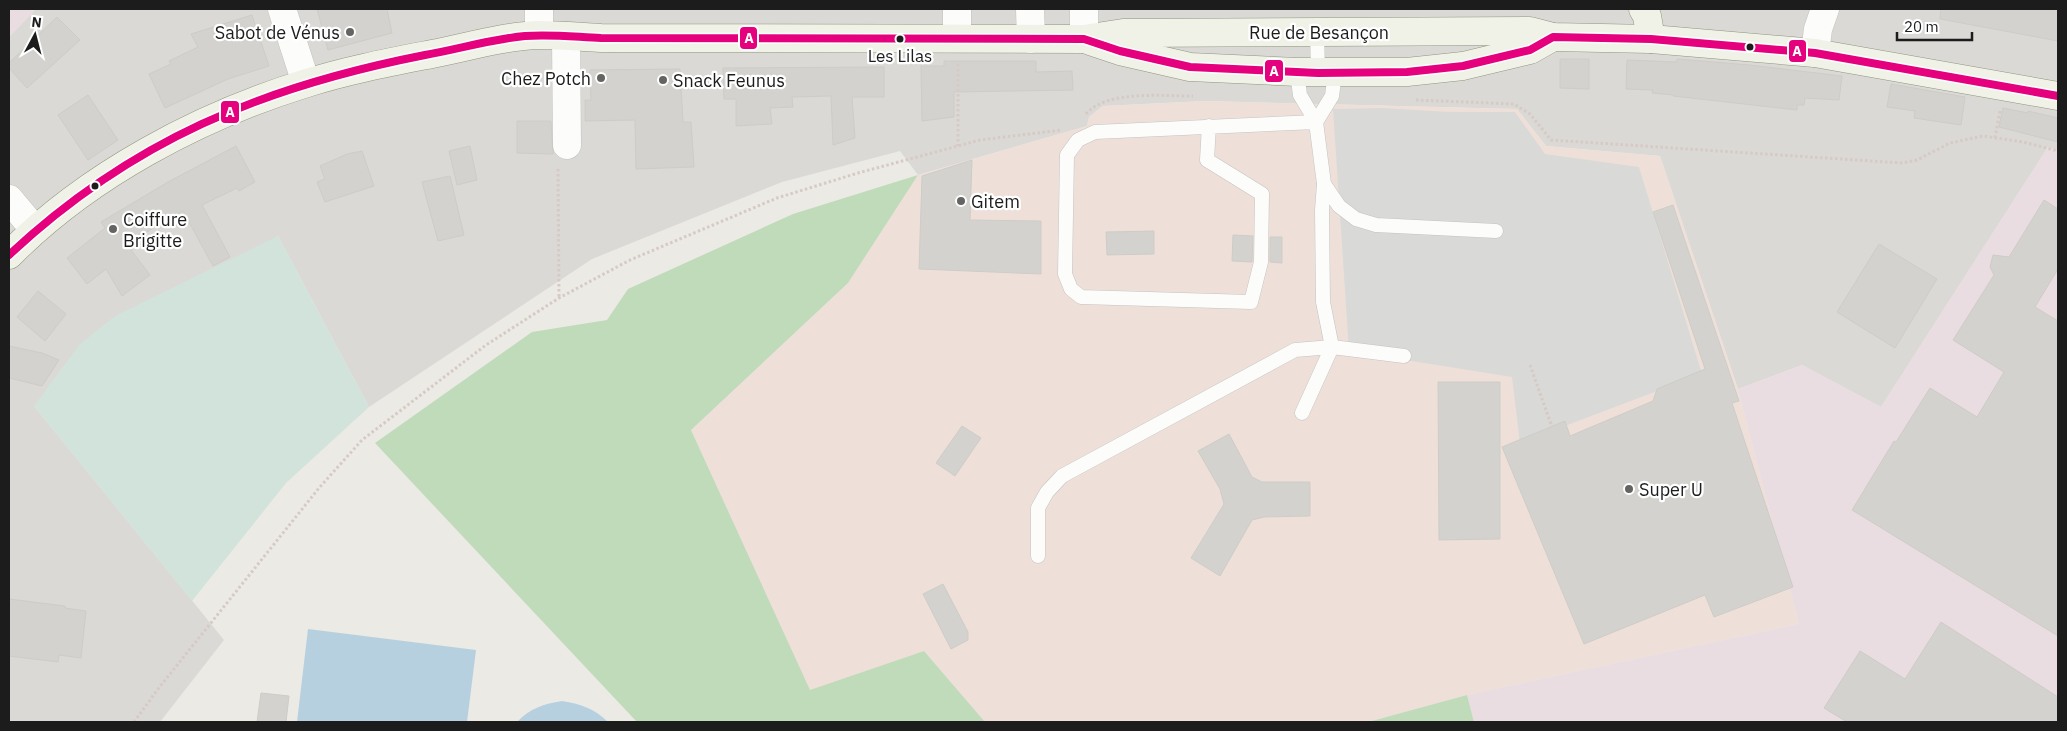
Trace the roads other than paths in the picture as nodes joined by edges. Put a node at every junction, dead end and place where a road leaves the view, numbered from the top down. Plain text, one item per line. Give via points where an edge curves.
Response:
1 (282, 9) edge
2 (539, 9) edge
3 (957, 9) edge
4 (1030, 9) edge
5 (1084, 9) edge
6 (1644, 9) edge
7 (1825, 9) edge
8 (1317, 31) junction
9 (539, 35) junction
10 (566, 36) junction
11 (1553, 37) junction
12 (957, 38) junction
13 (1031, 39) junction
14 (1084, 39) junction
15 (1651, 39) junction
16 (1815, 53) junction
17 (1317, 72) junction
18 (306, 83) junction
19 (2058, 96) edge
20 (1316, 122) junction
21 (1209, 126) junction
22 (568, 145) road end
23 (1324, 184) junction
24 (9, 199) edge
25 (34, 229) junction
26 (1496, 231) dead end
27 (9, 255) edge
28 (1332, 346) junction
29 (1404, 356) dead end
30 (1302, 413) dead end
31 (1038, 556) dead end

1 - 18 street
2 - 9 street
3 - 12 street
4 - 13 street
5 - 14 street
6 - 15 main road
7 - 16 street
8 - 11 main road, Rue de Besançon via 1530,31
8 - 14 main road, Rue de Besançon via 1123,33
8 - 17 lane
9 - 10 main road, Rue de Besançon
9 - 18 main road, Rue de Besançon via 397,61
10 - 12 main road, Rue de Besançon
10 - 22 street
11 - 15 main road, Rue de Besançon
11 - 17 main road, Rue de Besançon via 1530,50 1463,66 1407,72
12 - 13 main road, Rue de Besançon
13 - 14 main road, Rue de Besançon
14 - 17 main road, Rue de Besançon via 1190,67
15 - 16 main road, Rue de Besançon
16 - 19 main road, Rue de Besançon
17 - 20 lane via 1332,96
17 - 20 lane via 1300,95
18 - 25 main road, Rue de Besançon via 175,137 103,179
20 - 21 lane
20 - 23 lane
21 - 21 lane via 1095,132 1078,140 1067,155 1065,274 1070,289 1082,297 1251,302 1261,262 1262,194 1207,160
23 - 26 lane via 1339,206 1356,219 1376,225
23 - 28 lane via 1323,302
24 - 25 street
25 - 27 main road, Rue de Besançon
28 - 29 lane
28 - 30 lane
28 - 31 lane via 1295,350 1062,476 1038,508

